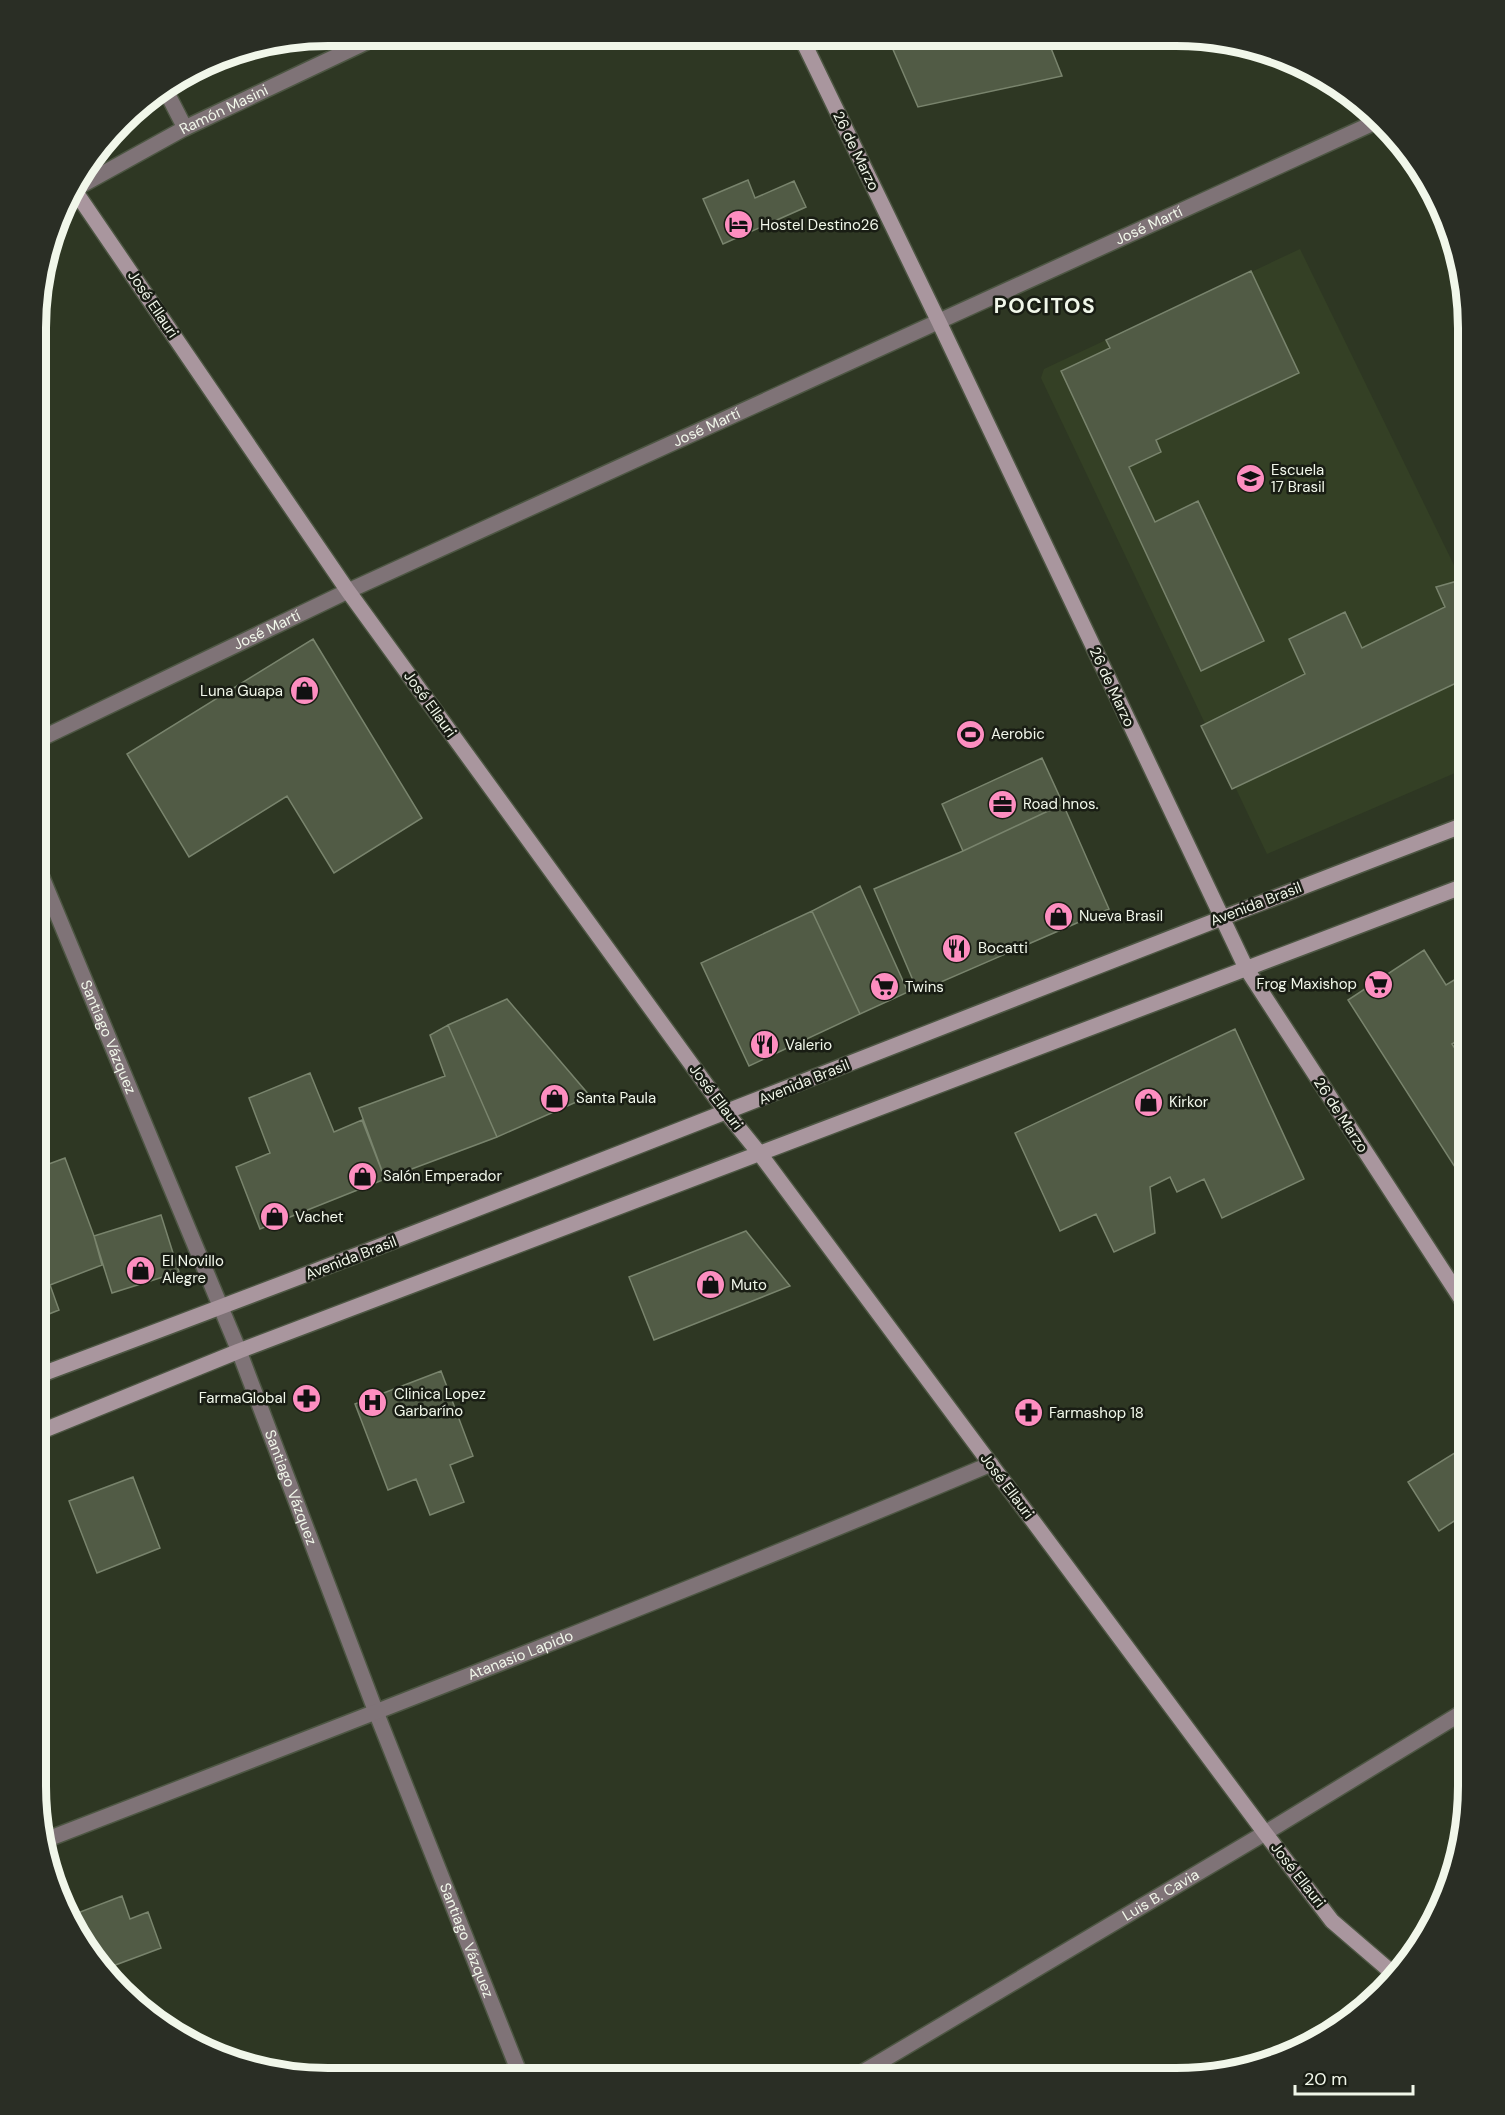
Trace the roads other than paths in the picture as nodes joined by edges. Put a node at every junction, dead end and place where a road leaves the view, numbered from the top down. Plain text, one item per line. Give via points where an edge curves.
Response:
1 (358, 46) edge
2 (805, 46) edge
3 (169, 96) edge
4 (1371, 124) edge
5 (185, 128) junction
6 (88, 181) edge
7 (79, 197) edge
8 (939, 322) junction
9 (348, 591) junction
10 (46, 736) edge
11 (1458, 827) edge
12 (46, 887) edge
13 (1458, 888) edge
14 (1221, 917) junction
15 (1246, 968) junction
16 (726, 1112) junction
17 (760, 1154) junction
18 (1458, 1296) edge
19 (221, 1308) junction
20 (239, 1351) junction
21 (46, 1373) edge
22 (46, 1429) edge
23 (991, 1464) junction
24 (376, 1712) junction
25 (1458, 1715) edge
26 (1265, 1833) junction
27 (51, 1838) edge
28 (1389, 1970) edge
29 (517, 2068) edge
30 (884, 2068) edge

1 - 5 street, Ramón Masini
2 - 8 street, 26 de Marzo
3 - 5 street
4 - 8 street, José Martí
5 - 6 street, Ramón Masini
7 - 9 street, José Ellauri
8 - 9 street, José Martí
8 - 14 street, 26 de Marzo
9 - 10 street, José Martí
9 - 16 street, José Ellauri
11 - 14 street, Avenida Brasil
12 - 19 street, Santiago Vázquez
13 - 15 street
14 - 15 street, 26 de Marzo
14 - 16 street, Avenida Brasil
15 - 17 street
15 - 18 street, 26 de Marzo
16 - 17 street, José Ellauri
16 - 19 street, Avenida Brasil
17 - 20 street
17 - 23 street, José Ellauri
19 - 20 street, Santiago Vázquez
19 - 21 street, Avenida Brasil
20 - 22 street
20 - 24 street, Santiago Vázquez
23 - 24 street, Atanasio Lapido via 818,1537
23 - 26 street, José Ellauri
24 - 27 street, Atanasio Lapido
24 - 29 street, Santiago Vázquez
25 - 26 street, Luis B. Cavia
26 - 28 street, José Ellauri via 1332,1921
26 - 30 street, Luis B. Cavia

